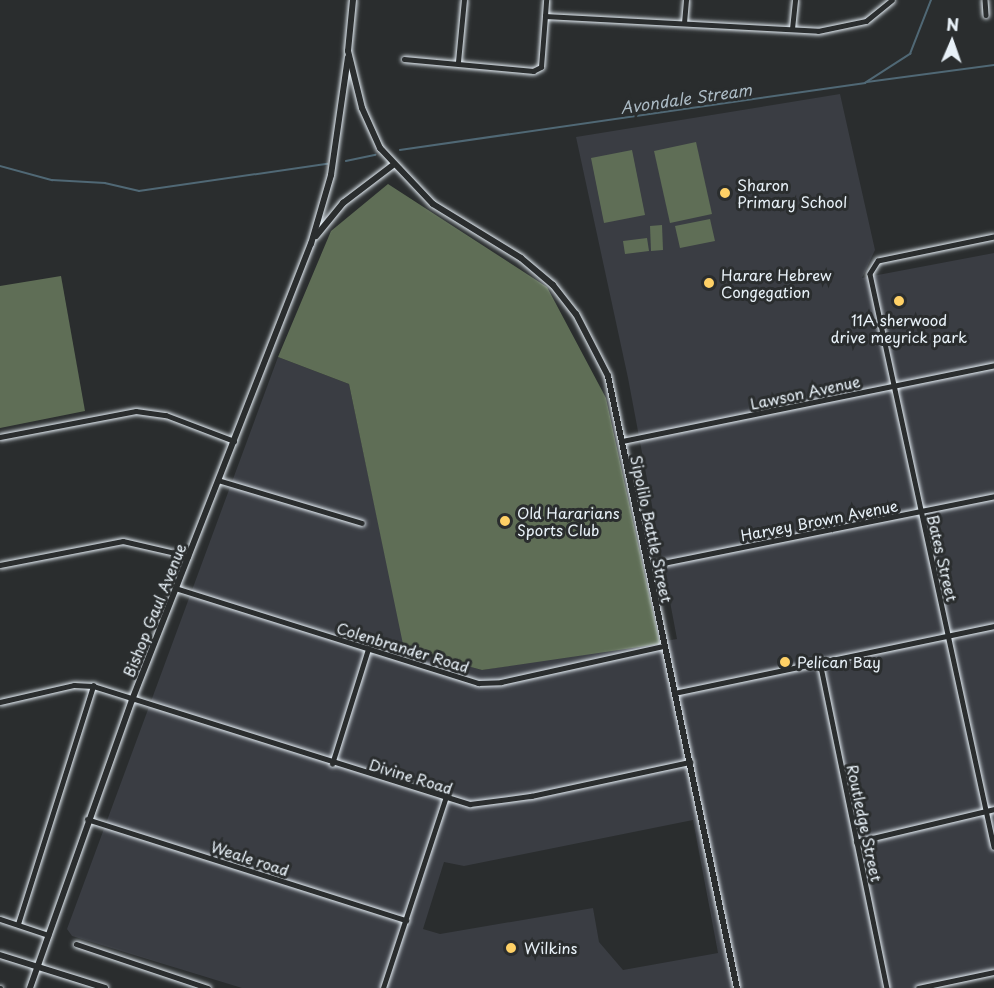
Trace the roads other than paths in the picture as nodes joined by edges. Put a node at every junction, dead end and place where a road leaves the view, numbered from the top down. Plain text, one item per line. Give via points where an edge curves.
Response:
1 (353, 0) edge
2 (465, 0) edge
3 (546, 0) edge
4 (686, 0) edge
5 (795, 0) edge
6 (892, 0) edge
7 (985, 0) edge
8 (986, 15) dead end
9 (545, 16) junction
10 (684, 23) junction
11 (792, 29) junction
12 (348, 51) junction
13 (404, 58) dead end
14 (458, 62) junction
15 (393, 165) junction
16 (994, 237) edge
17 (311, 244) junction
18 (994, 365) edge
19 (893, 386) junction
20 (0, 437) edge
21 (234, 441) junction
22 (622, 441) junction
23 (218, 480) junction
24 (994, 496) edge
25 (920, 512) junction
26 (362, 523) dead end
27 (188, 556) junction
28 (0, 566) edge
29 (648, 566) junction
30 (175, 588) junction
31 (994, 626) edge
32 (948, 635) junction
33 (664, 646) junction
34 (368, 649) junction
35 (820, 662) junction
36 (93, 686) junction
37 (674, 693) junction
38 (132, 700) junction
39 (0, 702) edge
40 (690, 762) junction
41 (332, 764) junction
42 (445, 799) junction
43 (994, 809) edge
44 (986, 811) junction
45 (87, 819) junction
46 (856, 842) junction
47 (994, 847) edge
48 (0, 919) edge
49 (406, 920) junction
50 (18, 924) junction
51 (48, 935) junction
52 (76, 944) dead end
53 (0, 955) edge
54 (36, 967) junction
55 (994, 972) edge
56 (30, 988) edge
57 (105, 988) edge
58 (207, 988) edge
59 (383, 988) edge
60 (737, 988) edge
61 (887, 988) edge
62 (918, 988) edge

1 - 12 main road
2 - 14 street
3 - 9 street
4 - 10 street
5 - 11 street
6 - 11 street via 866,21 850,27
7 - 8 street
9 - 10 street
9 - 14 street via 538,70
10 - 11 street
12 - 15 main road via 366,119
12 - 17 main road via 331,175
13 - 14 street
15 - 17 main road via 335,211
15 - 22 main road, Sipolilo Battle Street via 433,204 520,258 566,300 588,333 608,376
16 - 19 street, Bates Street via 878,261 870,274
17 - 21 main road, Bishop Gaul Avenue
18 - 19 street, Lawson Avenue
19 - 22 street, Lawson Avenue
19 - 25 street, Bates Street
20 - 21 street via 136,411 166,415
21 - 23 main road, Bishop Gaul Avenue
22 - 29 main road, Sipolilo Battle Street
23 - 26 street
23 - 27 main road, Bishop Gaul Avenue
24 - 25 street, Harvey Brown Avenue
25 - 29 street, Harvey Brown Avenue
25 - 32 street, Bates Street
27 - 28 street via 123,541
27 - 30 main road, Bishop Gaul Avenue
29 - 33 main road, Sipolilo Battle Street
30 - 34 street, Colenbrander Road
30 - 38 main road, Bishop Gaul Avenue
31 - 32 street
32 - 35 street
32 - 44 street, Bates Street
33 - 34 street, Colenbrander Road via 490,683 464,679
33 - 37 main road, Sipolilo Battle Street
34 - 41 street
35 - 37 street
35 - 46 street, Routledge Street
36 - 38 street, Divine Road
36 - 39 street via 74,685
36 - 50 street
37 - 40 main road, Sipolilo Battle Street
38 - 41 street, Divine Road
38 - 45 main road, Bishop Gaul Avenue
40 - 42 street, Divine Road via 490,804
40 - 60 main road, Sipolilo Battle Street
41 - 42 street, Divine Road
42 - 49 street
43 - 44 street
44 - 46 street
44 - 47 street, Bates Street
45 - 49 street, Weale road
45 - 51 main road, Bishop Gaul Avenue
46 - 61 street, Routledge Street
48 - 50 street
49 - 59 street
50 - 51 street
51 - 54 main road, Bishop Gaul Avenue
52 - 58 street
53 - 54 main road
54 - 56 main road, Bishop Gaul Avenue
54 - 57 main road
55 - 62 street

